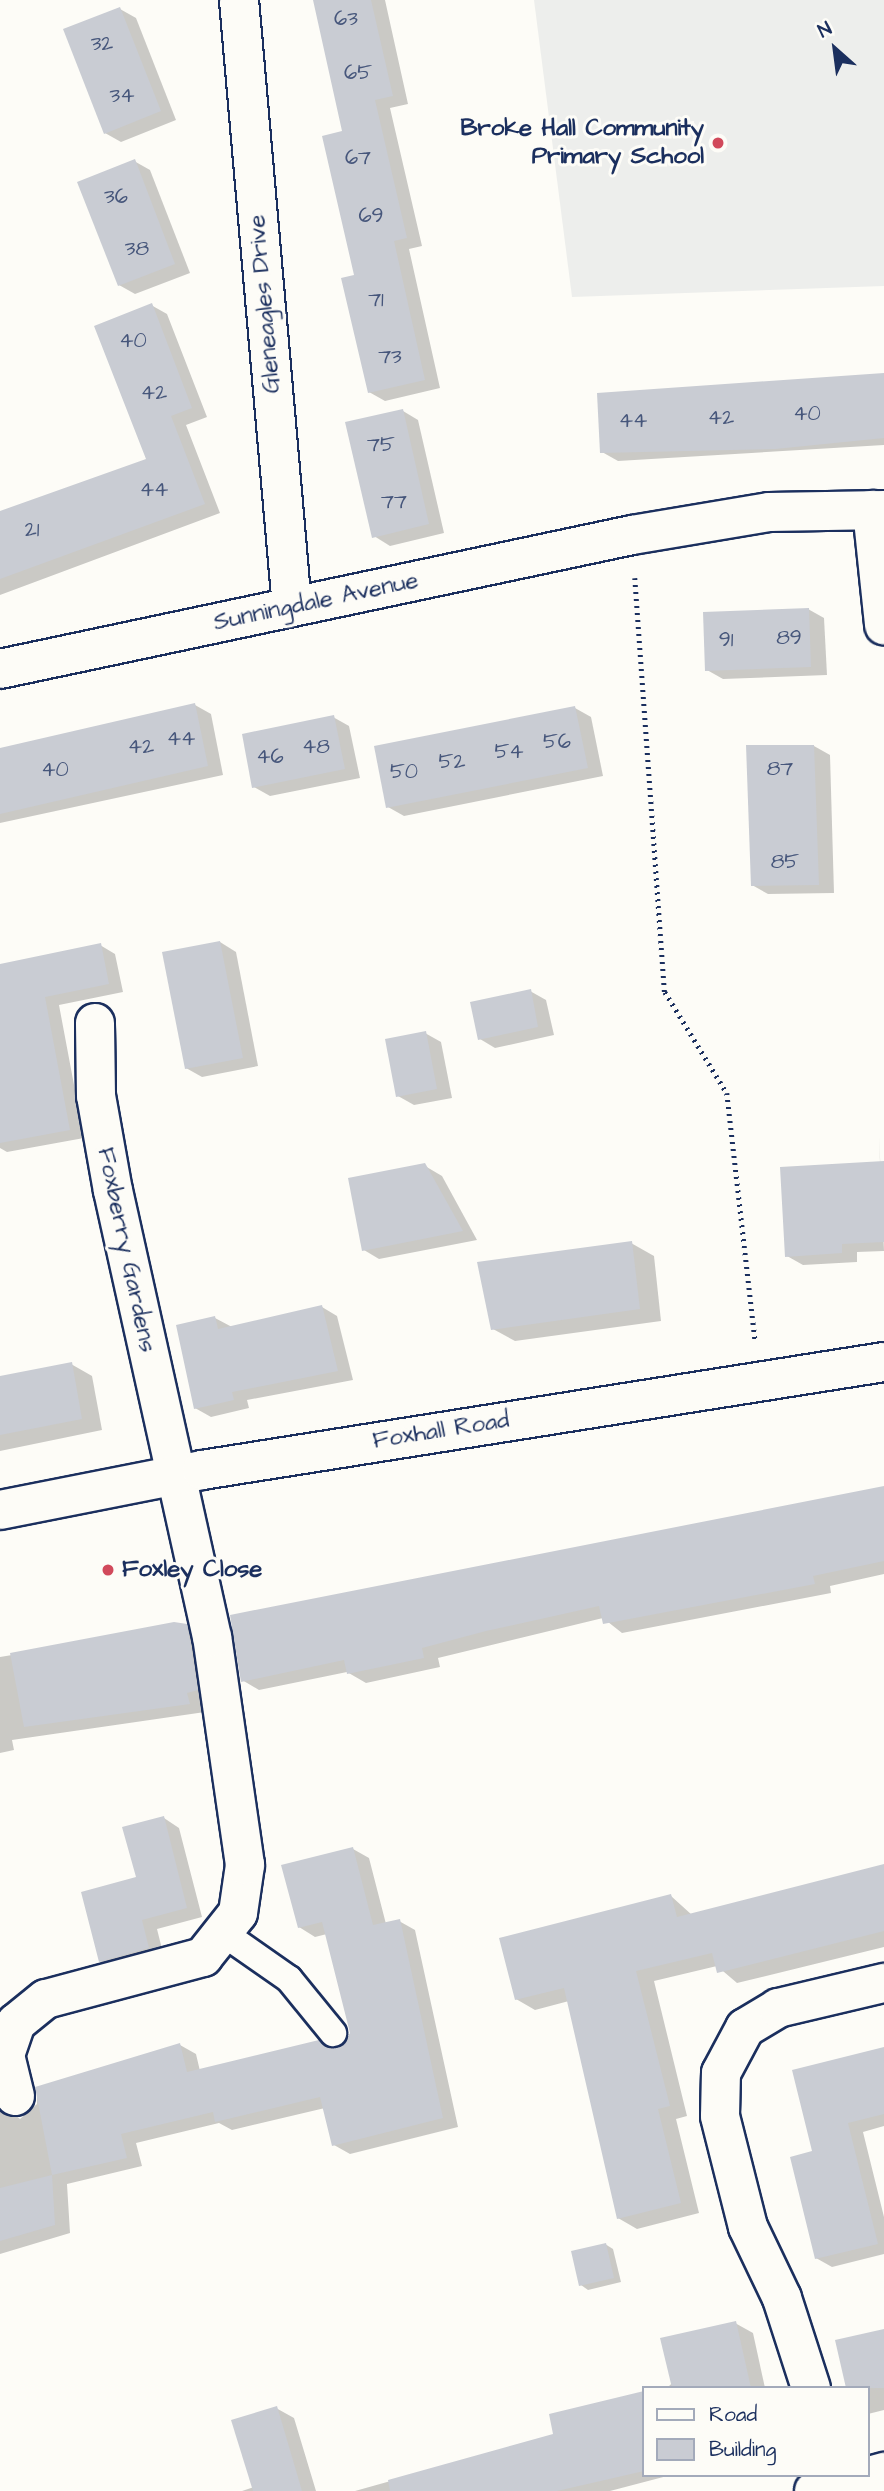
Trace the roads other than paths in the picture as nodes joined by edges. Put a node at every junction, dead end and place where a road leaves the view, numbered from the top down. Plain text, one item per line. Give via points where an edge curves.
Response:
1 (239, 0) edge
2 (878, 510) edge
3 (292, 607) junction
4 (884, 625) edge
5 (0, 669) edge
6 (95, 1023) dead end
7 (884, 1362) edge
8 (173, 1475) junction
9 (0, 1510) edge
10 (226, 1935) junction
11 (884, 1983) edge
12 (333, 2033) dead end
13 (15, 2096) dead end
14 (810, 2386) edge
15 (860, 2477) edge
16 (832, 2483) edge

1 - 3 street, Gleneagles Drive
2 - 3 street, Sunningdale Avenue via 769,512 632,535
2 - 4 street
3 - 5 street, Sunningdale Avenue
6 - 8 street, Foxberry Gardens via 98,1110
7 - 8 street, Foxhall Road
8 - 9 street, Foxhall Road
8 - 10 street via 212,1637 245,1865 238,1913
10 - 12 lane via 289,1979
10 - 13 street via 203,1957 46,1999 16,2023 5,2055
11 - 14 street via 778,2008 746,2028 721,2073 720,2116 748,2227 782,2298
15 - 16 street

